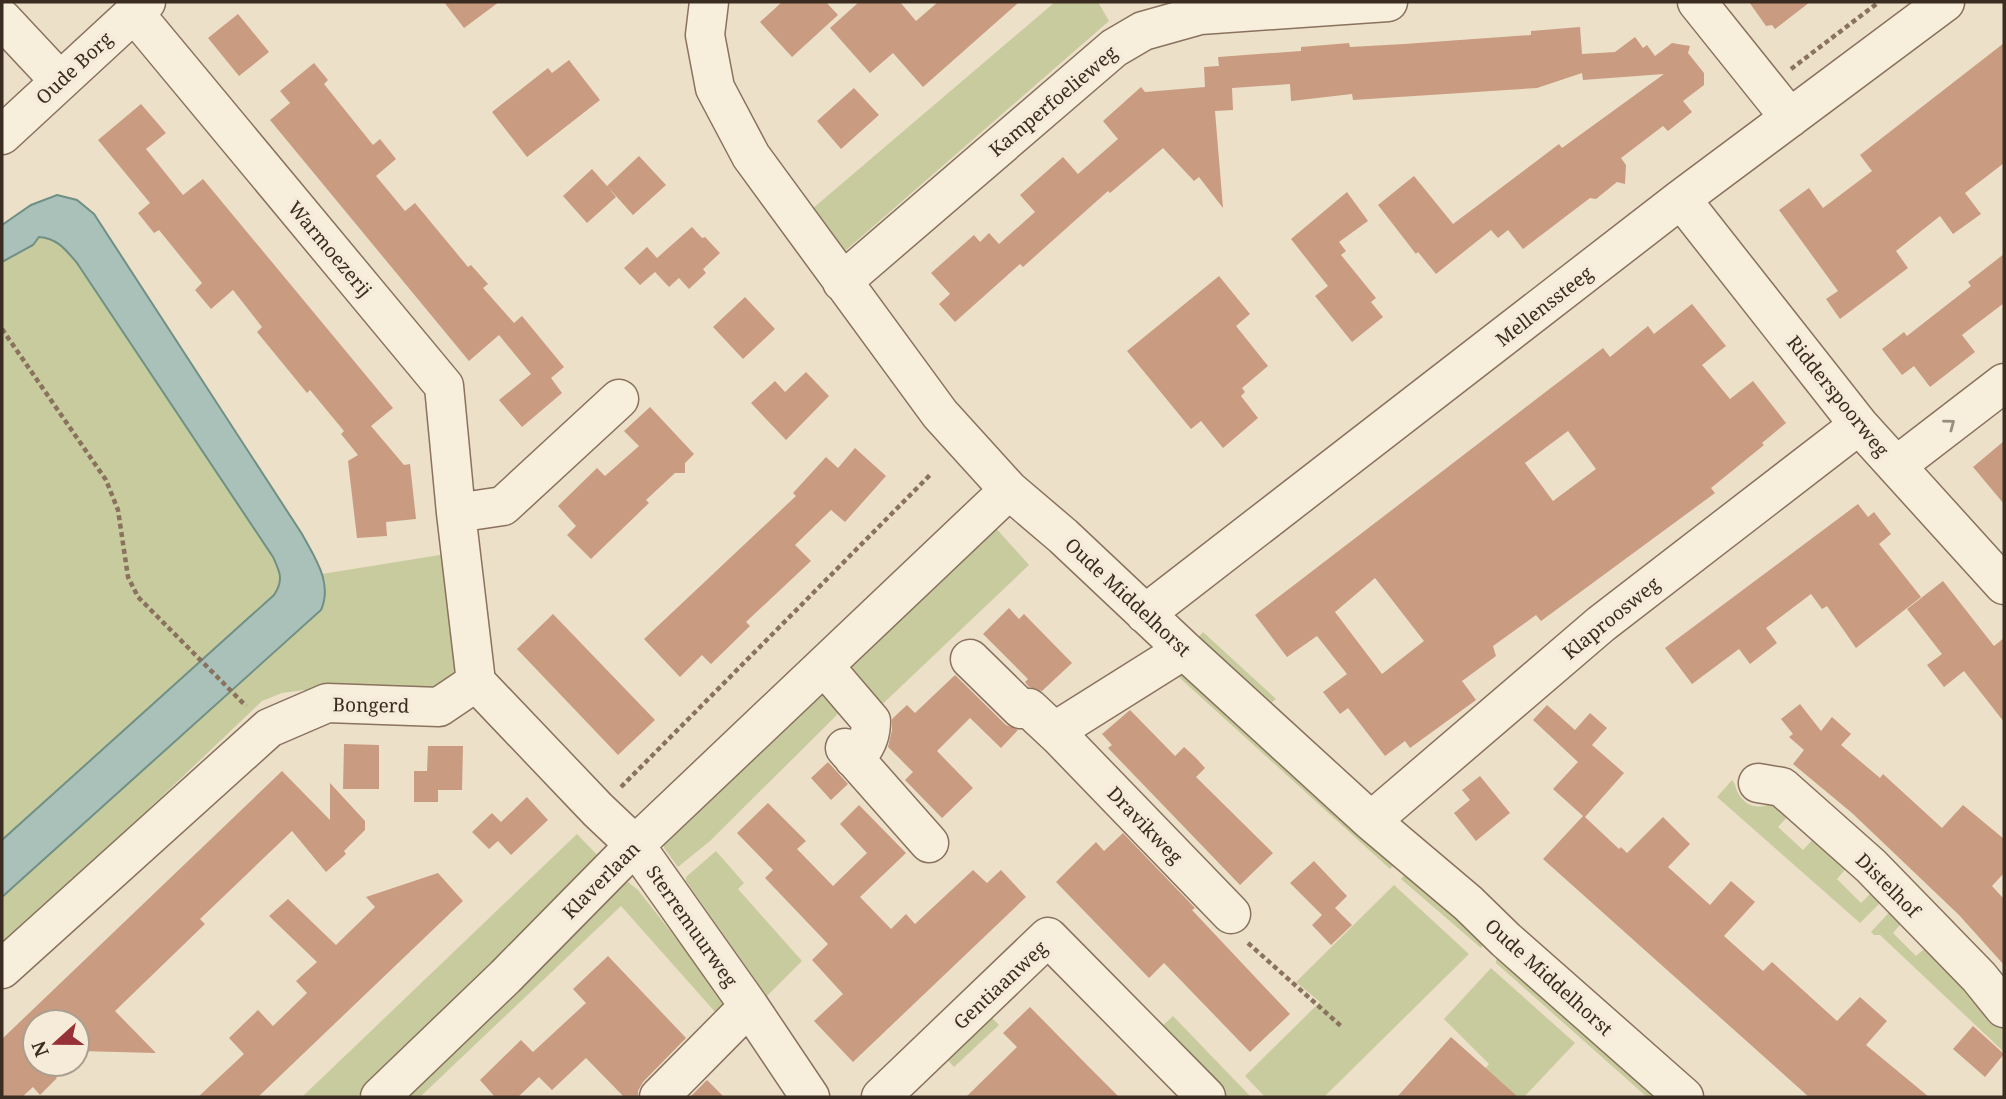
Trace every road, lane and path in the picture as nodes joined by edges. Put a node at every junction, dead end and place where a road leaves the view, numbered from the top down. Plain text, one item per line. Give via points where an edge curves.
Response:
1 (709, 2) edge
2 (1388, 2) edge
3 (1697, 2) edge
4 (1879, 2) edge
5 (1945, 2) edge
6 (140, 8) edge
7 (1136, 16) edge
8 (2, 19) edge
9 (60, 80) junction
10 (1766, 88) junction
11 (1790, 118) junction
12 (2, 135) edge
13 (1681, 200) junction
14 (842, 282) junction
15 (2, 328) edge
16 (2004, 383) edge
17 (619, 399) dead end
18 (1859, 425) junction
19 (1896, 466) junction
20 (931, 474) dead end
21 (1009, 490) junction
22 (456, 513) junction
23 (2004, 585) edge
24 (1145, 614) junction
25 (1184, 650) junction
26 (970, 659) dead end
27 (824, 666) junction
28 (476, 682) junction
29 (238, 697) dead end
30 (1059, 736) junction
31 (1759, 783) dead end
32 (598, 810) junction
33 (1371, 821) junction
34 (929, 844) dead end
35 (635, 845) junction
36 (1231, 914) joint
37 (2, 969) edge
38 (749, 1006) junction
39 (2004, 1008) edge
40 (1342, 1027) dead end
41 (380, 1097) edge
42 (659, 1097) edge
43 (810, 1097) edge
44 (881, 1097) edge
45 (1206, 1097) edge
46 (1684, 1097) edge

1 - 14 street, Oude Middelhorst via 705,35 715,88 751,156
2 - 7 street, Kamperfoelieweg
3 - 10 street
4 - 10 path
5 - 11 street, Mellenssteeg
6 - 9 street, Oude Borg
6 - 22 street, Warmoezerij via 444,386
7 - 14 street, Kamperfoelieweg via 1114,48
8 - 9 street
9 - 12 street, Oude Borg
10 - 11 street
11 - 13 street, Mellenssteeg
13 - 18 street, Ridderspoorweg
13 - 24 street, Mellenssteeg
14 - 21 street, Oude Middelhorst via 940,414
15 - 29 path via 106,480 118,510 128,577 138,597
19 -> 16 street
17 - 22 street via 503,506
18 - 19 street, Ridderspoorweg
18 - 33 street, Klaproosweg via 1601,624
19 - 23 street, Ridderspoorweg
20 - 32 path
21 - 24 street, Oude Middelhorst
21 - 27 street, Klaverlaan
22 - 28 street, Warmoezerij
24 - 25 street, Oude Middelhorst
25 - 30 street via 1063,726
25 - 33 street, Oude Middelhorst
26 - 30 street, Dravikweg via 1021,709 1028,708
27 - 34 street via 871,721 871,735 863,751 849,753
27 - 35 street, Klaverlaan
28 - 32 street
28 - 37 street, Bongerd via 439,707 327,703 269,728
30 - 36 street, Dravikweg
31 - 39 street, Distelhof via 1782,787 1871,866
32 - 35 street
33 - 46 street, Oude Middelhorst
35 - 38 street, Sterremuurweg
35 - 41 street, Klaverlaan
36 - 40 path via 1223,920
38 - 42 street, Sterremuurweg
38 - 43 street, Sterremuurweg
44 - 45 street, Gentiaanweg via 1048,937

